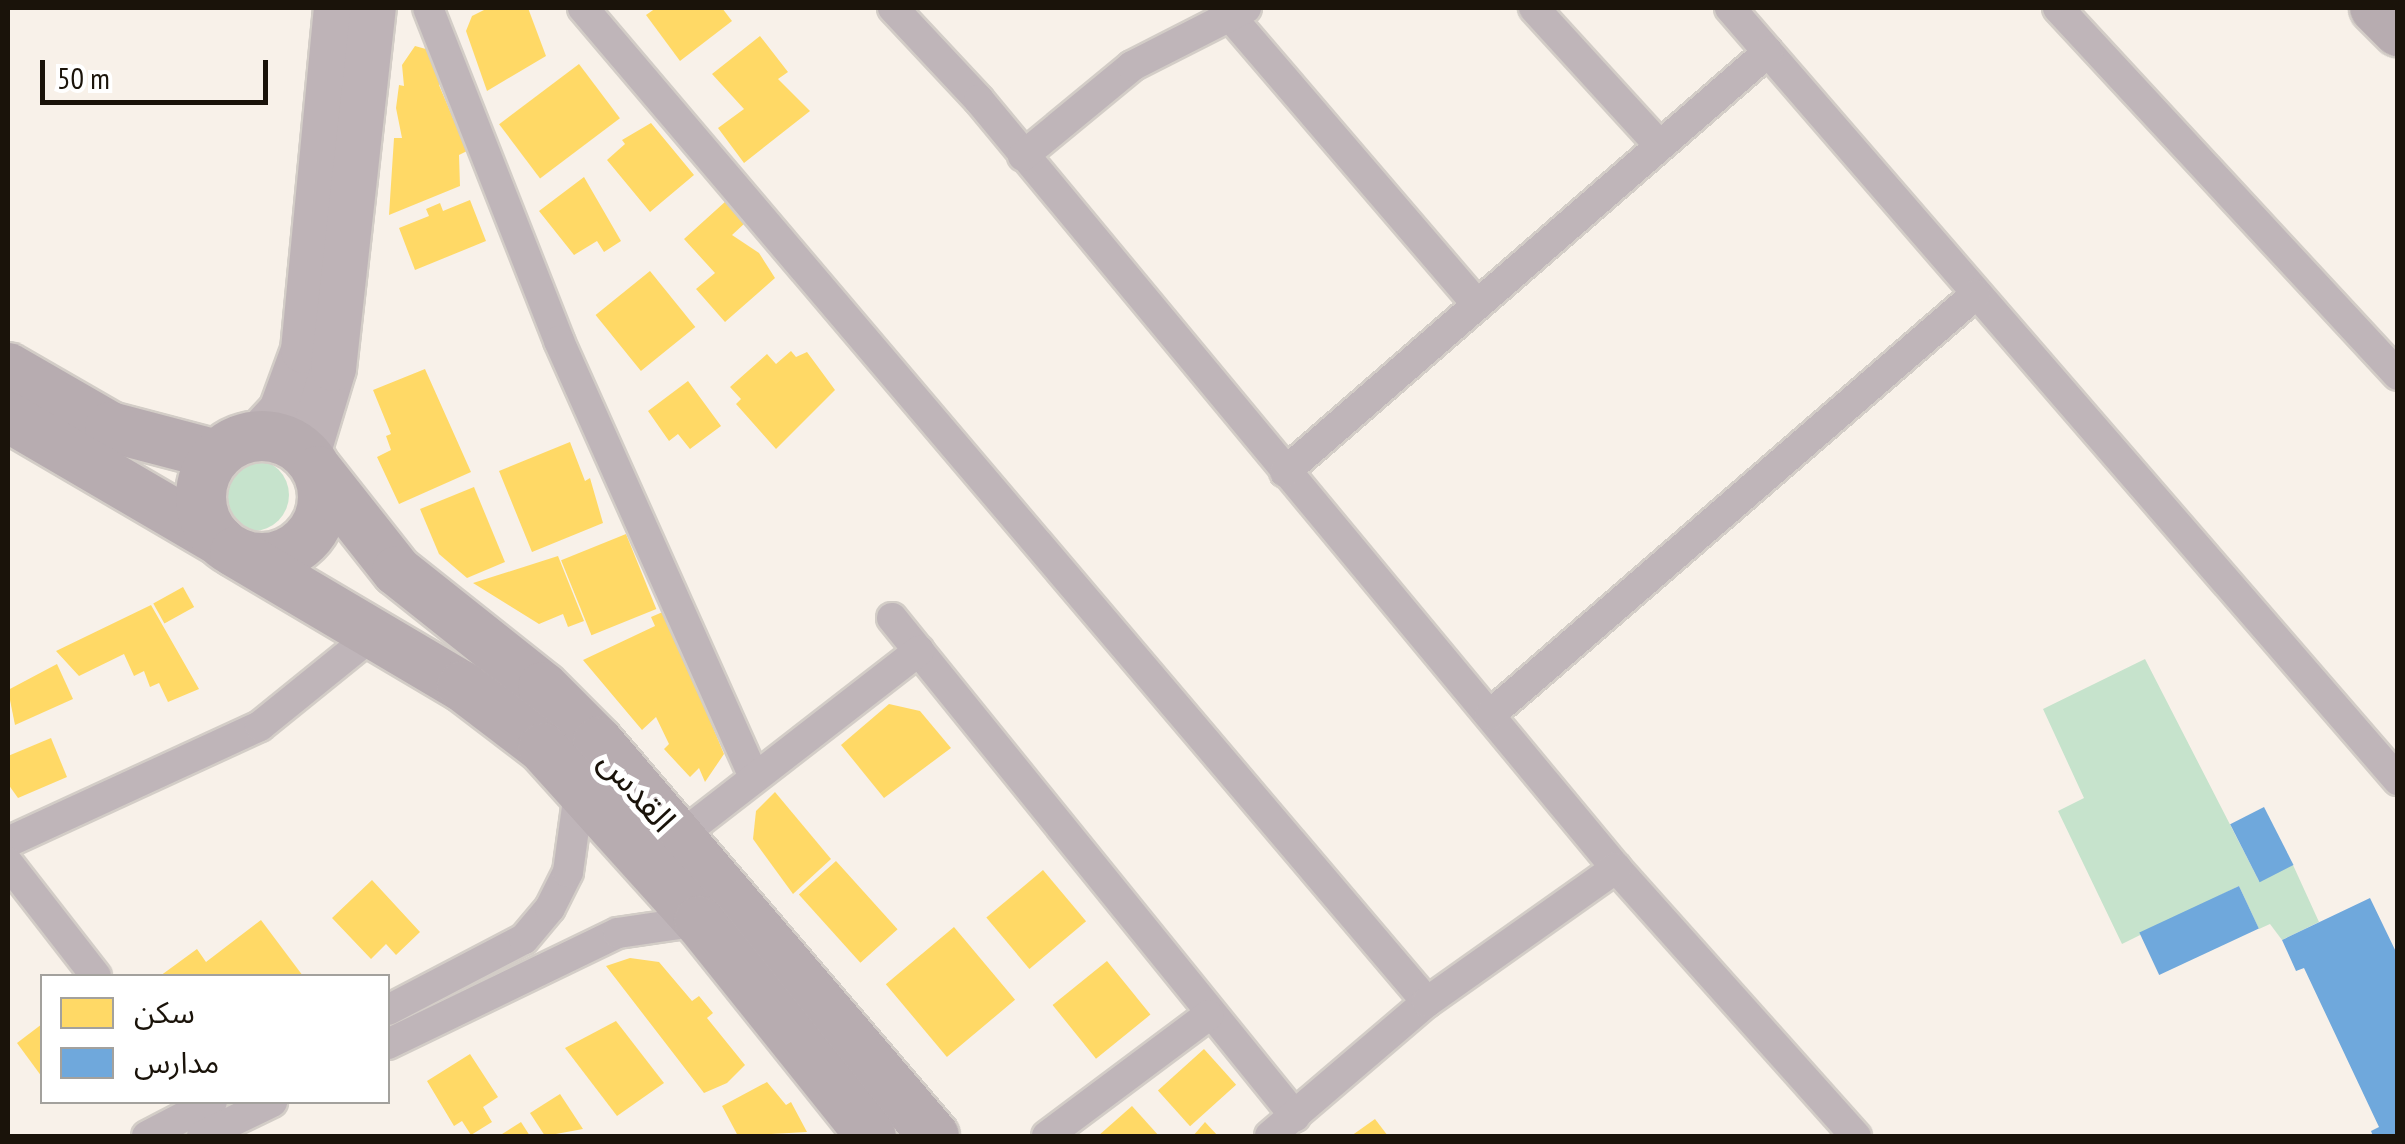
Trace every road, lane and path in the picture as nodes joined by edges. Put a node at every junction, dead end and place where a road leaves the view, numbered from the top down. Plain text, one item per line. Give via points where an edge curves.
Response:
1 (365, 8) edge
2 (428, 8) edge
3 (583, 8) edge
4 (894, 8) edge
5 (1534, 8) edge
6 (1730, 8) edge
7 (2058, 8) edge
8 (2375, 8) edge
9 (1238, 12) edge
10 (2398, 32) edge
11 (1768, 52) junction
12 (1658, 144) junction
13 (1022, 156) junction
14 (1975, 295) junction
15 (1474, 302) junction
16 (8, 368) edge
17 (2398, 375) edge
18 (8, 417) edge
19 (237, 445) junction
20 (312, 463) junction
21 (1285, 472) junction
22 (228, 547) junction
23 (892, 618) dead end
24 (375, 633) junction
25 (919, 651) junction
26 (1490, 715) junction
27 (754, 776) junction
28 (2396, 776) edge
29 (580, 783) junction
30 (679, 837) junction
31 (8, 842) edge
32 (8, 863) edge
33 (1616, 868) junction
34 (699, 921) junction
35 (94, 974) edge
36 (1427, 1002) junction
37 (390, 1009) edge
38 (1208, 1015) junction
39 (390, 1043) edge
40 (264, 1104) edge
41 (1295, 1116) junction
42 (208, 1119) edge
43 (147, 1136) edge
44 (871, 1136) edge
45 (934, 1136) edge
46 (1047, 1136) edge
47 (1270, 1136) edge
48 (1856, 1136) edge

1 - 19 street via 303,350 282,410
1 - 20 street via 333,368
2 - 27 street via 560,342
3 - 36 street
4 - 13 street
5 - 12 street
6 - 11 street
7 - 17 street
8 - 10 main road
9 - 13 street via 1132,66
9 - 15 street
11 - 12 street
11 - 14 street
12 - 15 street
13 - 21 street
14 - 26 street
14 - 28 street
15 - 21 street
16 - 19 main road via 110,427
18 - 22 main road, القدس
19 - 20 main road via 292,443
19 - 22 main road via 201,488 202,508
20 - 22 main road via 321,513 297,548 256,558
20 - 30 main road, القدس via 397,571 557,700
21 - 26 street
22 - 24 main road, القدس
23 - 25 street
24 - 29 main road, القدس via 504,716
24 - 31 street via 260,726
25 - 27 street
25 - 38 street
26 - 33 street
27 - 30 street
29 - 34 main road, القدس
29 - 37 street via 578,832 550,908 524,939
30 - 45 main road, القدس
32 - 35 street
33 - 36 street
33 - 48 street
34 - 39 street via 618,933
34 - 44 main road, القدس
36 - 41 street
38 - 41 street
38 - 46 street
40 - 42 street
41 - 47 street
42 - 43 street

